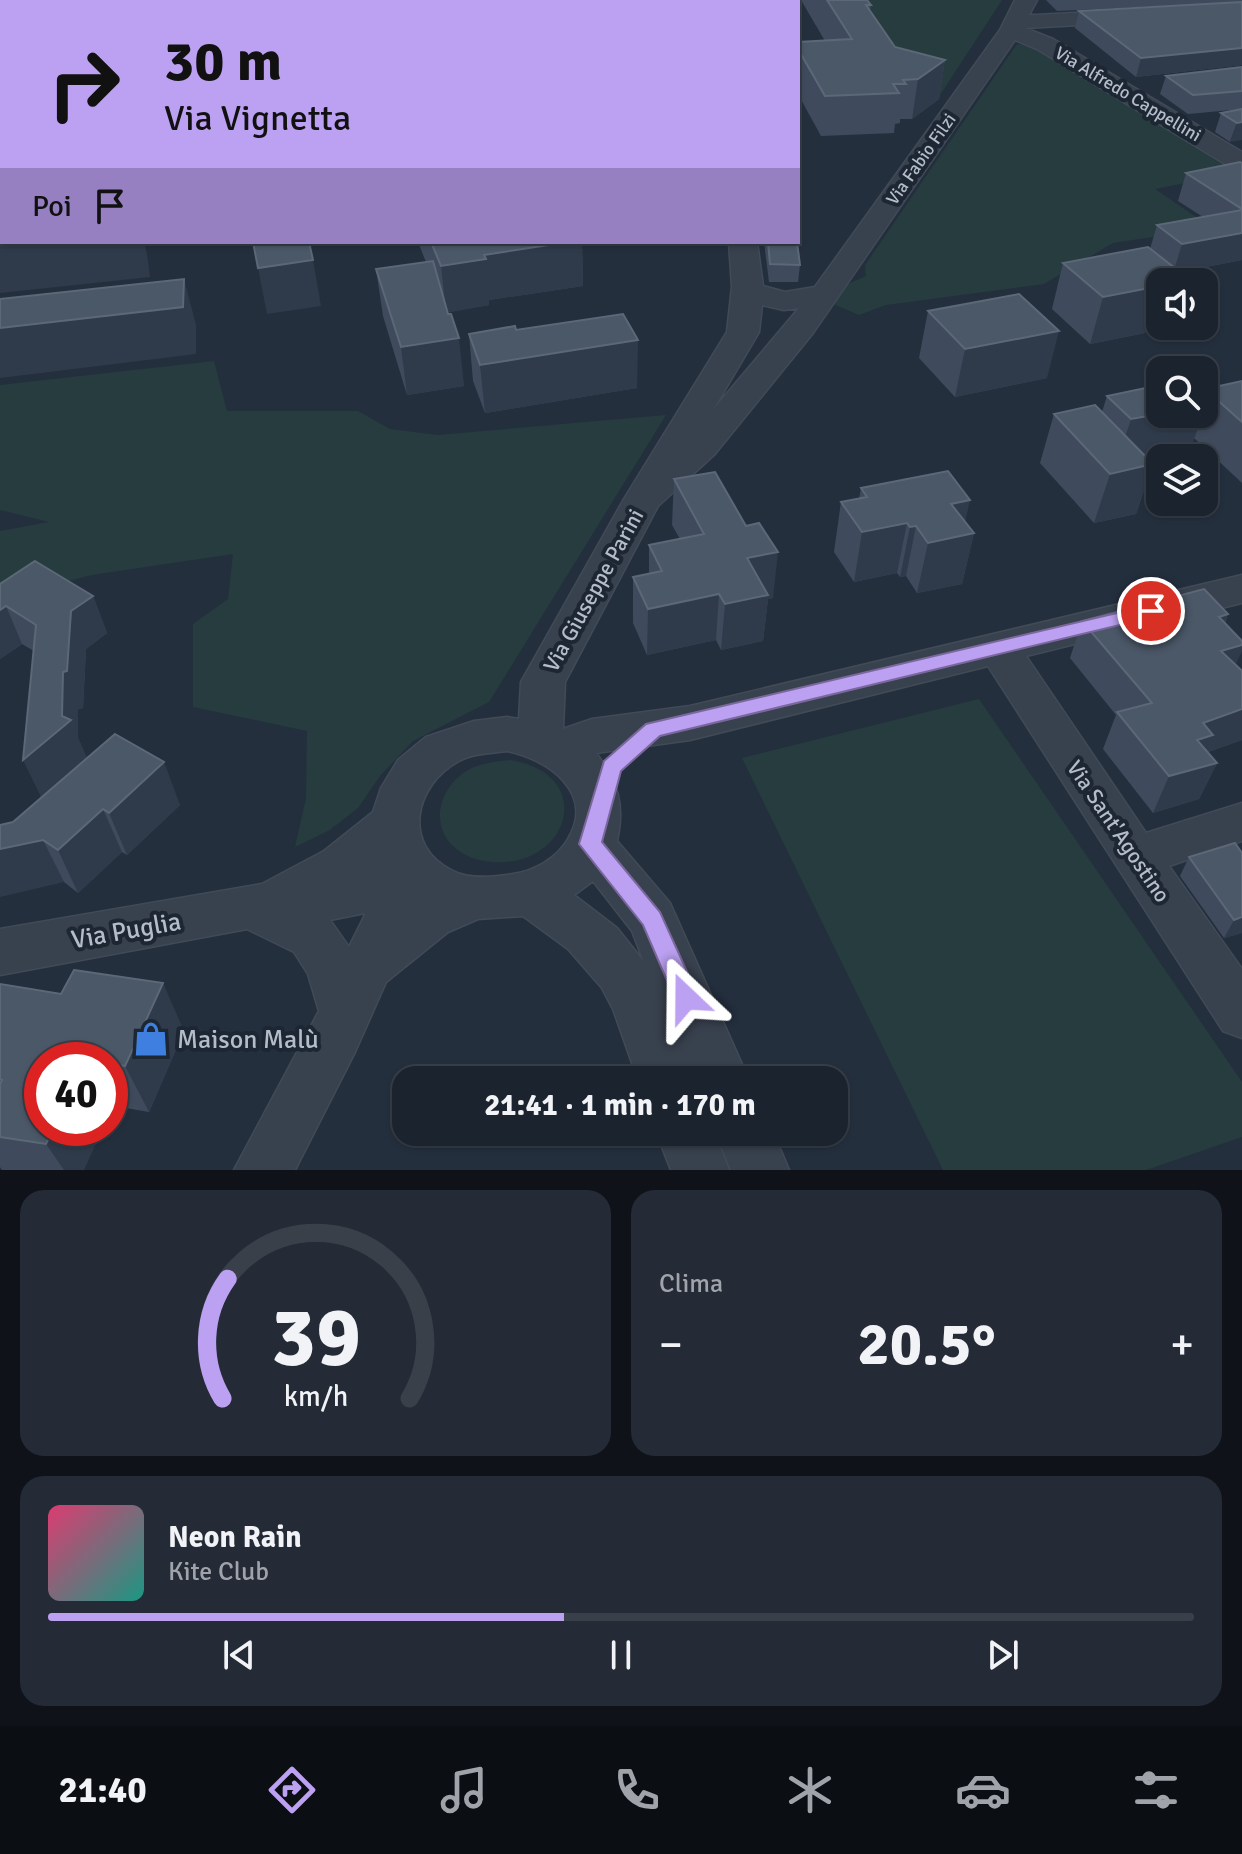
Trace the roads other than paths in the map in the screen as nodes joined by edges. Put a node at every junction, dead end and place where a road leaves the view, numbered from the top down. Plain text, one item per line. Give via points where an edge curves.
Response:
1 (1242, 10) edge
2 (1017, 17) edge
3 (1151, 85) dead end
4 (1120, 89) junction
5 (1212, 122) dead end
6 (1183, 125) junction
7 (1242, 163) edge
8 (743, 244) edge
9 (747, 297) junction
10 (793, 313) junction
11 (643, 499) junction
12 (1242, 589) edge
13 (998, 648) junction
14 (555, 721) junction
15 (654, 730) junction
16 (394, 822) junction
17 (1242, 822) edge
18 (594, 828) junction
19 (1135, 857) junction
20 (415, 872) junction
21 (530, 894) junction
22 (471, 899) junction
23 (251, 907) junction
24 (0, 952) edge
25 (357, 988) junction
26 (1242, 1013) edge
27 (661, 1066) edge
28 (715, 1066) edge
29 (691, 1146) edge
30 (750, 1146) edge
31 (263, 1170) edge
32 (700, 1170) edge
33 (760, 1170) edge

1 - 2 street via 1036,22
2 - 4 street, Via Alfredo Cappellini via 1045,44
2 - 10 street, Via Fabio Filzi via 825,294
3 - 4 street
4 - 6 street, Via Alfredo Cappellini
5 - 6 street
6 - 7 street, Via Alfredo Cappellini
8 - 9 street, Via Giuseppe Parini
9 - 10 street via 770,315
9 - 11 street, Via Giuseppe Parini via 743,332
10 - 11 street, Via Fabio Filzi via 701,447
11 - 14 street, Via Giuseppe Parini
12 - 13 street
13 - 15 street
13 - 19 street, Via Sant'Agostino
14 - 15 street
14 - 16 street via 474,737 443,749 404,786
14 - 18 street via 588,775
15 - 18 street via 611,767
16 - 20 street via 398,848
16 - 23 street, Via Puglia via 329,873
17 - 19 street
18 - 21 street via 586,853 562,877
18 - 28 street via 652,919
19 - 26 street, Via Sant'Agostino
20 - 22 street via 441,889
20 - 23 street, Via Puglia via 354,896
20 - 25 street
21 - 22 street
21 - 27 street via 575,922 609,956 630,985
22 - 25 street via 430,916
23 - 24 street, Via Puglia
23 - 25 street via 312,936
25 - 31 street
29 - 32 street
30 - 33 street

